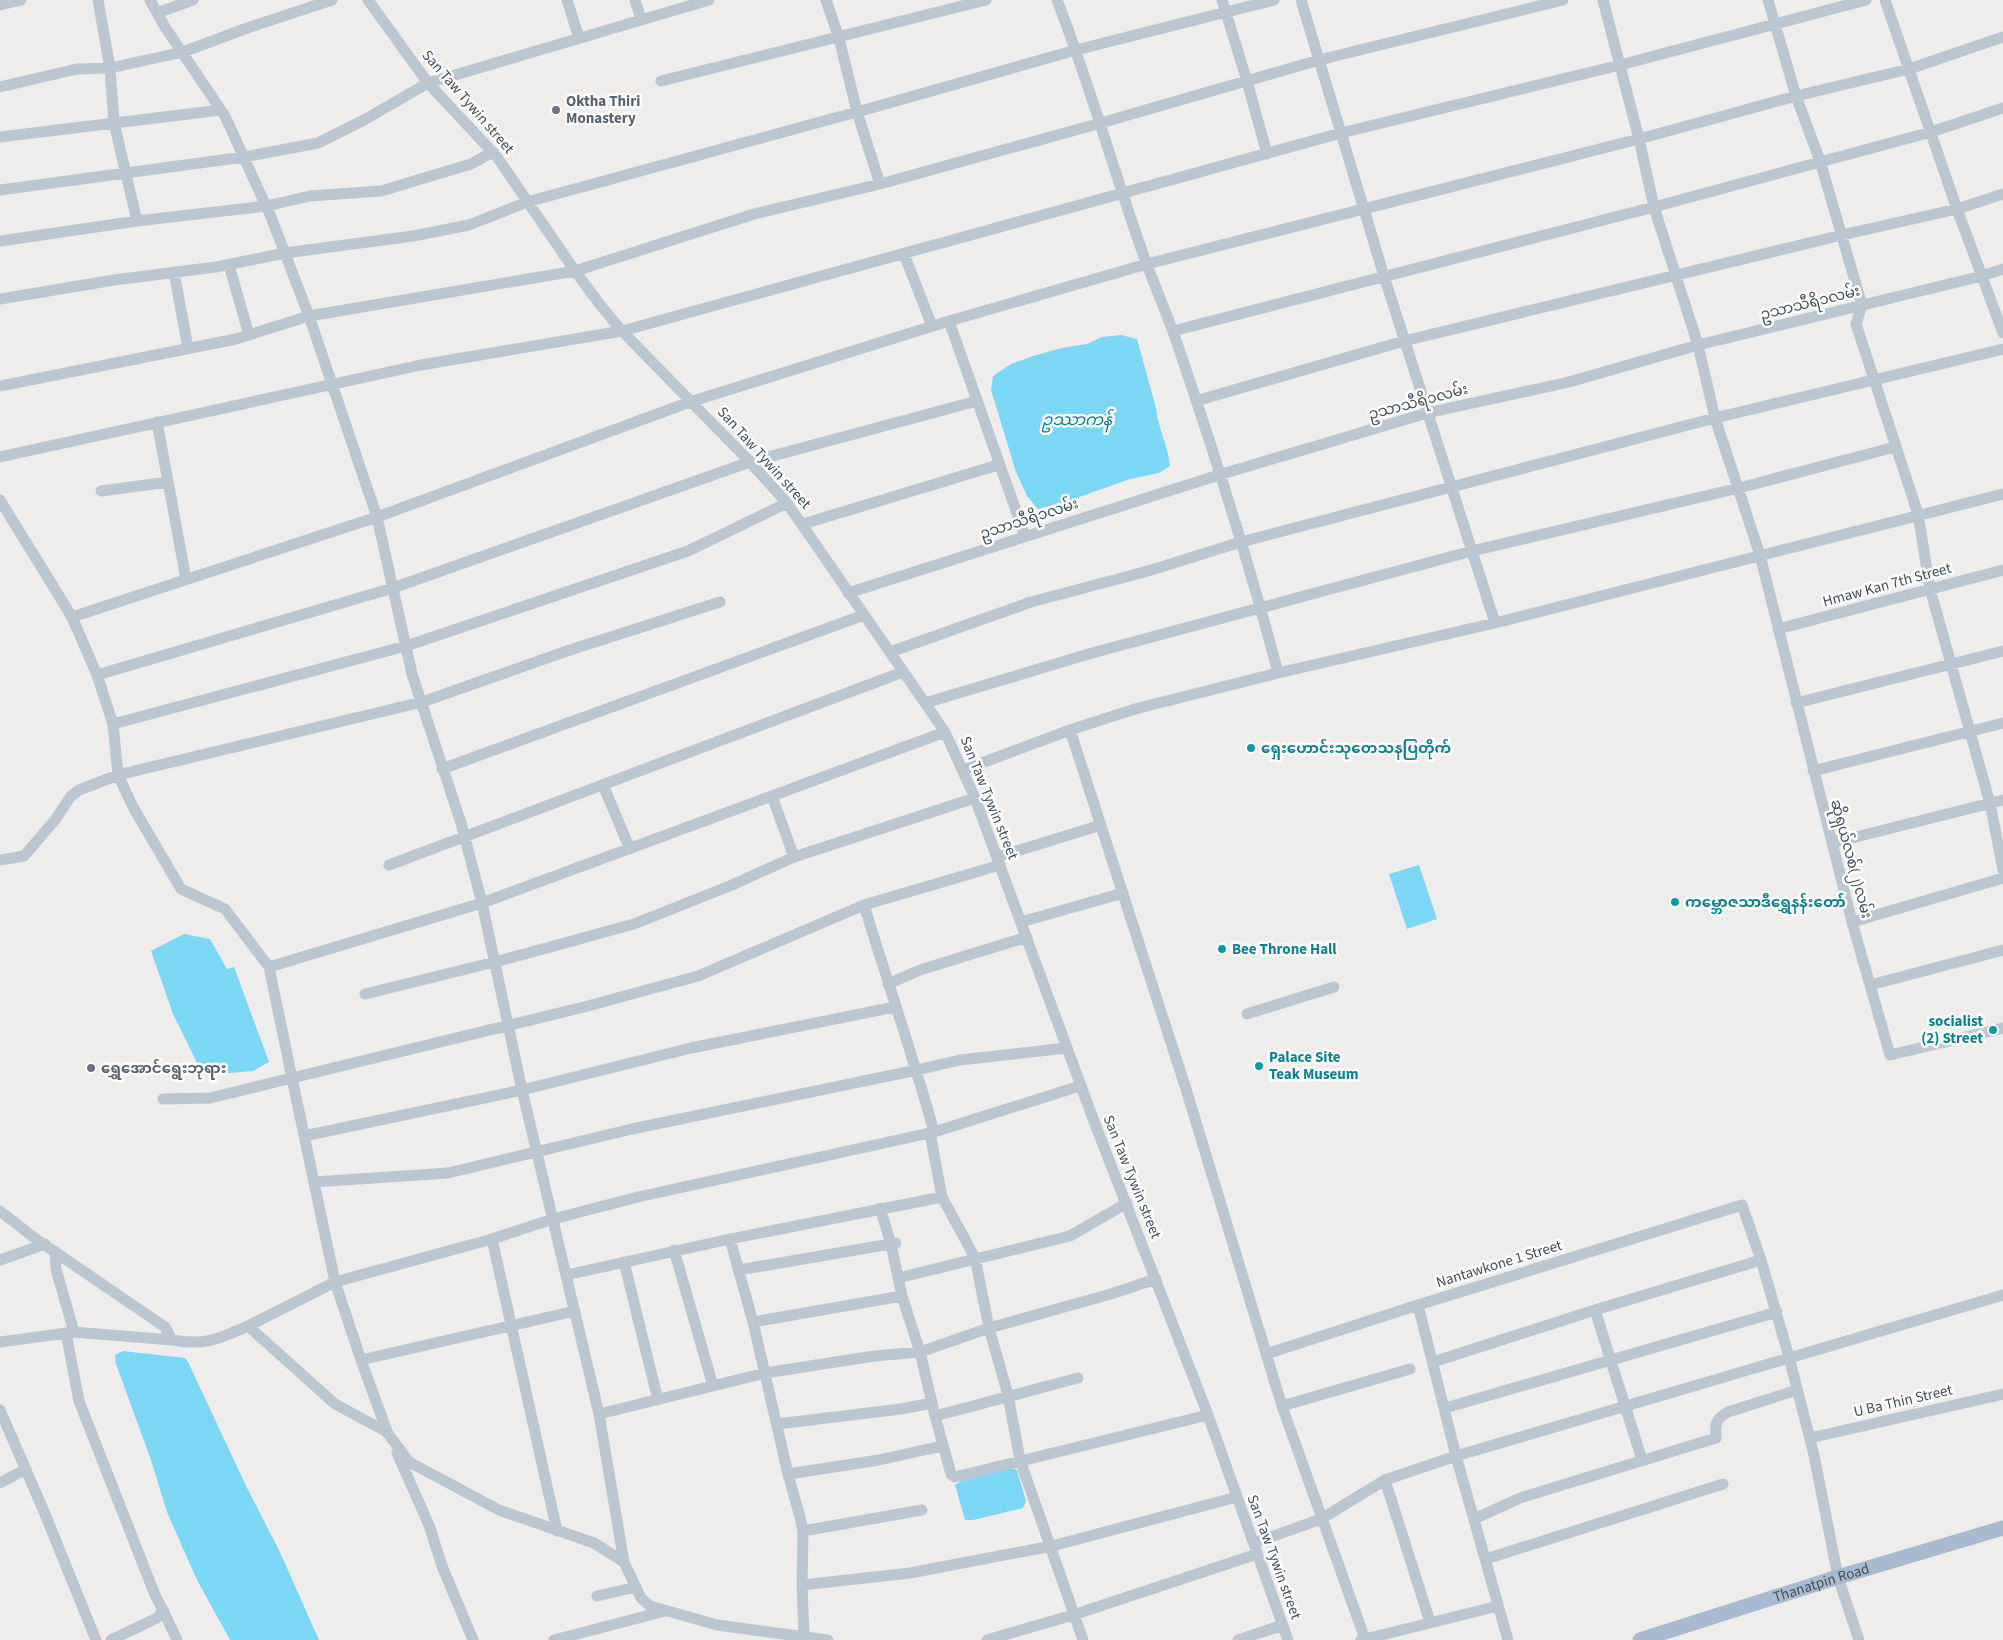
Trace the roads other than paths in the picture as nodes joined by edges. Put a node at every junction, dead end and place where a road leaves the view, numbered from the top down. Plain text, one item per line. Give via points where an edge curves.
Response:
1 (21, 0) edge
2 (98, 0) edge
3 (150, 0) edge
4 (193, 0) edge
5 (332, 0) edge
6 (368, 0) edge
7 (567, 0) edge
8 (635, 0) edge
9 (709, 0) edge
10 (826, 0) edge
11 (986, 0) edge
12 (1057, 0) edge
13 (1222, 0) edge
14 (1274, 0) edge
15 (1300, 0) edge
16 (1562, 0) edge
17 (1603, 0) edge
18 (1768, 0) edge
19 (1866, 0) edge
20 (1885, 0) edge
21 (0, 4) edge
22 (1225, 12) junction
23 (157, 13) junction
24 (641, 19) junction
25 (1774, 23) junction
26 (2003, 37) edge
27 (579, 38) junction
28 (839, 38) junction
29 (1076, 50) junction
30 (182, 52) junction
31 (1318, 60) junction
32 (1620, 65) junction
33 (110, 68) junction
34 (1909, 69) junction
35 (661, 81) dead end
36 (1247, 81) junction
37 (428, 83) junction
38 (0, 87) edge
39 (1796, 96) junction
40 (2003, 108) edge
41 (221, 110) junction
42 (856, 112) junction
43 (114, 123) junction
44 (1101, 123) junction
45 (1931, 132) junction
46 (1341, 134) junction
47 (0, 137) edge
48 (1639, 139) junction
49 (493, 152) junction
50 (1267, 154) junction
51 (244, 157) junction
52 (1820, 162) junction
53 (126, 173) junction
54 (880, 184) junction
55 (0, 190) edge
56 (1124, 194) junction
57 (2003, 194) edge
58 (527, 202) junction
59 (266, 206) junction
60 (1654, 207) junction
61 (1363, 209) junction
62 (1957, 209) junction
63 (137, 221) junction
64 (1842, 235) junction
65 (0, 241) edge
66 (285, 253) junction
67 (904, 254) junction
68 (1147, 264) junction
69 (229, 265) junction
70 (2003, 269) edge
71 (575, 271) junction
72 (174, 272) junction
73 (1675, 275) junction
74 (1384, 276) junction
75 (1982, 276) junction
76 (0, 299) edge
77 (1862, 305) junction
78 (308, 316) junction
79 (948, 321) junction
80 (932, 326) junction
81 (622, 331) junction
82 (1173, 331) junction
83 (2003, 333) edge
84 (250, 336) junction
85 (1404, 341) junction
86 (1698, 345) junction
87 (188, 348) junction
88 (2003, 349) edge
89 (1873, 380) junction
90 (330, 384) junction
91 (0, 386) edge
92 (977, 401) junction
93 (1196, 401) junction
94 (690, 402) junction
95 (1427, 413) junction
96 (1715, 418) junction
97 (157, 422) junction
98 (1896, 448) junction
99 (0, 457) edge
100 (750, 462) junction
101 (998, 465) junction
102 (1222, 474) junction
103 (168, 482) junction
104 (1451, 488) junction
105 (1739, 488) junction
106 (101, 492) dead end
107 (2003, 494) edge
108 (0, 500) edge
109 (787, 503) junction
110 (1918, 514) junction
111 (378, 517) junction
112 (803, 524) junction
113 (1025, 536) junction
114 (1240, 542) junction
115 (1472, 551) junction
116 (1760, 556) junction
117 (2003, 570) edge
118 (186, 579) junction
119 (393, 588) junction
120 (1930, 589) junction
121 (848, 593) junction
122 (720, 602) dead end
123 (1261, 608) junction
124 (864, 615) junction
125 (72, 617) junction
126 (1495, 623) junction
127 (1778, 630) junction
128 (406, 646) junction
129 (2003, 651) edge
130 (890, 652) junction
131 (1950, 664) junction
132 (903, 672) junction
133 (1278, 673) junction
134 (97, 675) junction
135 (422, 702) junction
136 (925, 702) junction
137 (1796, 703) junction
138 (2003, 723) edge
139 (113, 724) junction
140 (1070, 730) junction
141 (946, 732) junction
142 (1970, 732) junction
143 (442, 769) junction
144 (963, 770) junction
145 (1813, 771) junction
146 (118, 775) junction
147 (603, 785) junction
148 (772, 796) junction
149 (975, 798) junction
150 (2003, 800) edge
151 (1990, 803) junction
152 (1101, 825) junction
153 (464, 838) junction
154 (1832, 843) junction
155 (630, 849) junction
156 (794, 858) junction
157 (0, 860) edge
158 (999, 861) junction
159 (389, 864) dead end
160 (2003, 870) edge
161 (2003, 878) edge
162 (1123, 893) junction
163 (482, 903) junction
164 (864, 905) junction
165 (1021, 922) junction
166 (1852, 922) junction
167 (1027, 937) junction
168 (2003, 950) edge
169 (495, 962) junction
170 (269, 968) junction
171 (888, 984) junction
172 (1870, 985) junction
173 (1334, 987) dead end
174 (365, 994) dead end
175 (895, 1007) junction
176 (1247, 1014) dead end
177 (508, 1025) junction
178 (2003, 1028) edge
179 (1066, 1048) junction
180 (917, 1070) junction
181 (292, 1078) junction
182 (1080, 1086) junction
183 (522, 1090) junction
184 (163, 1099) dead end
185 (932, 1132) junction
186 (304, 1136) junction
187 (537, 1152) junction
188 (314, 1182) junction
189 (942, 1197) junction
190 (1127, 1204) junction
191 (880, 1208) junction
192 (2, 1214) edge
193 (554, 1219) junction
194 (730, 1238) junction
195 (492, 1239) junction
196 (894, 1243) junction
197 (44, 1244) junction
198 (55, 1250) junction
199 (674, 1250) junction
200 (975, 1258) junction
201 (0, 1260) edge
202 (1761, 1260) junction
203 (624, 1262) junction
204 (739, 1270) junction
205 (566, 1275) junction
206 (898, 1278) junction
207 (1156, 1279) junction
208 (335, 1282) junction
209 (2003, 1295) edge
210 (902, 1296) junction
211 (1418, 1305) junction
212 (1595, 1310) junction
213 (575, 1311) junction
214 (1776, 1312) junction
215 (753, 1322) junction
216 (512, 1325) junction
217 (248, 1326) junction
218 (989, 1328) junction
219 (70, 1332) junction
220 (172, 1340) junction
221 (0, 1342) edge
222 (920, 1352) junction
223 (1266, 1354) junction
224 (1789, 1357) junction
225 (361, 1360) junction
226 (1611, 1360) junction
227 (1433, 1362) junction
228 (1410, 1369) dead end
229 (765, 1373) junction
230 (1078, 1378) dead end
231 (713, 1386) junction
232 (1797, 1390) junction
233 (2003, 1394) edge
234 (1008, 1395) junction
235 (658, 1400) junction
236 (932, 1403) junction
237 (1282, 1406) junction
238 (1624, 1407) junction
239 (1446, 1408) junction
240 (0, 1410) edge
241 (598, 1414) junction
242 (934, 1416) junction
243 (1208, 1416) junction
244 (777, 1424) junction
245 (387, 1432) junction
246 (1810, 1438) junction
247 (942, 1446) junction
248 (1456, 1456) junction
249 (1020, 1460) junction
250 (1642, 1460) junction
251 (26, 1469) junction
252 (788, 1474) junction
253 (1386, 1480) junction
254 (0, 1483) edge
255 (1723, 1484) dead end
256 (1237, 1496) junction
257 (922, 1510) dead end
258 (1322, 1519) junction
259 (1474, 1519) junction
260 (2003, 1528) edge
261 (557, 1531) junction
262 (803, 1532) junction
263 (1052, 1546) junction
264 (1256, 1548) junction
265 (1486, 1559) junction
266 (624, 1562) junction
267 (1838, 1577) junction
268 (802, 1586) junction
269 (636, 1587) junction
270 (597, 1596) dead end
271 (1498, 1606) junction
272 (163, 1610) junction
273 (667, 1611) junction
274 (1073, 1615) junction
275 (1430, 1622) junction
276 (1283, 1625) junction
277 (804, 1638) edge
278 (1363, 1639) edge
279 (96, 1640) edge
280 (111, 1640) edge
281 (178, 1640) edge
282 (472, 1640) edge
283 (554, 1640) edge
284 (828, 1640) edge
285 (987, 1640) edge
286 (1083, 1640) edge
287 (1238, 1640) edge
288 (1288, 1640) edge
289 (1508, 1640) edge
290 (1640, 1640) edge
291 (1859, 1640) edge

1 - 21 street
2 - 33 street
3 - 23 street
4 - 23 street
5 - 30 street
6 - 37 street, San Taw Tywin street
7 - 27 street
8 - 24 street
9 - 24 street
10 - 28 street
11 - 28 street
12 - 29 street
13 - 22 street
14 - 22 street
15 - 31 street
16 - 31 street
17 - 32 street, ဆိုရှယ်လစ်(၂)လမ်း
18 - 25 street
19 - 25 street
20 - 34 street
22 - 29 street
22 - 36 street
23 - 30 street
24 - 27 street
25 - 32 street
25 - 39 street
26 - 34 street
27 - 37 street
28 - 35 street
28 - 42 street
29 - 42 street
29 - 44 street
30 - 33 street
30 - 41 street
31 - 36 street
31 - 46 street
32 - 46 street
32 - 48 street, ဆိုရှယ်လစ်(၂)လမ်း
33 - 38 street via 76,69
33 - 43 street
34 - 39 street
34 - 45 street
36 - 44 street
36 - 50 street
37 - 49 street, San Taw Tywin street
37 - 51 street via 318,143
39 - 48 street
39 - 52 street
40 - 45 street
41 - 43 street
41 - 51 street
42 - 54 street
42 - 58 street
43 - 47 street
43 - 53 street
44 - 54 street
44 - 56 street
45 - 52 street
45 - 62 street
46 - 50 street
46 - 61 street
48 - 60 street, ဆိုရှယ်လစ်(၂)လမ်း
48 - 61 street
49 - 58 street, San Taw Tywin street
49 - 59 street via 471,164 381,191 310,196
50 - 56 street
51 - 53 street
51 - 59 street
52 - 60 street
52 - 64 street
53 - 55 street
53 - 63 street
54 - 71 street via 754,214
56 - 67 street
56 - 68 street
57 - 62 street
58 - 66 street via 469,225
58 - 71 street, San Taw Tywin street
59 - 63 street
59 - 66 street
60 - 73 street, ဆိုရှယ်လစ်(၂)လမ်း
60 - 74 street
61 - 68 street
61 - 74 street
62 - 64 street
62 - 75 street
63 - 65 street
64 - 73 street
64 - 77 street
66 - 69 street
66 - 78 street
67 - 80 street
67 - 81 street
68 - 79 street
68 - 82 street
69 - 72 street
69 - 84 street
70 - 75 street, ဥသာသီရိ၁လမ်း
71 - 78 street
71 - 81 street, San Taw Tywin street
72 - 76 street
72 - 87 street
73 - 85 street
73 - 86 street, ဆိုရှယ်လစ်(၂)လမ်း
74 - 82 street
74 - 85 street
75 - 77 street, ဥသာသီရိ၁လမ်း
75 - 83 street
77 - 86 street, ဥသာသီရိ၁လမ်း
77 - 89 street via 1856,324
78 - 84 street
78 - 90 street
79 - 80 street
79 - 92 street
80 - 94 street
81 - 90 street
81 - 94 street, San Taw Tywin street
82 - 93 street
84 - 87 street
85 - 93 street
85 - 95 street
86 - 95 street, ဥသာသီရိ၁လမ်း via 1569,382
86 - 96 street, ဆိုရှယ်လစ်(၂)လမ်း
87 - 91 street
88 - 89 street
89 - 96 street
89 - 98 street
90 - 97 street
90 - 111 street
92 - 100 street
92 - 101 street
93 - 102 street
94 - 100 street, San Taw Tywin street
94 - 111 street
95 - 102 street, ဥသာသီရိ၁လမ်း
95 - 104 street
96 - 104 street
96 - 105 street, ဆိုရှယ်လစ်(၂)လမ်း
97 - 99 street
97 - 103 street
98 - 105 street
98 - 110 street
100 - 109 street, San Taw Tywin street
100 - 119 street
101 - 112 street
101 - 113 street
102 - 113 street, ဥသာသီရိ၁လမ်း
102 - 114 street
103 - 106 street
103 - 118 street
104 - 114 street
104 - 115 street
105 - 115 street
105 - 116 street, ဆိုရှယ်လစ်(၂)လမ်း
107 - 110 street
108 - 125 street
109 - 112 street, San Taw Tywin street
109 - 128 street via 688,551
110 - 116 street
110 - 120 street
111 - 118 street
111 - 119 street
112 - 121 street, San Taw Tywin street
113 - 121 street, ဥသာသီရိ၁လမ်း
114 - 123 street
114 - 130 street via 1031,602
115 - 123 street
115 - 126 street
116 - 126 street
116 - 127 street, ဆိုရှယ်လစ်(၂)လမ်း
117 - 120 street, Hmaw Kan 7th Street
118 - 125 street
119 - 128 street
119 - 134 street
120 - 127 street, Hmaw Kan 7th Street
120 - 131 street
121 - 124 street, San Taw Tywin street
122 - 135 street
123 - 133 street
123 - 136 street
124 - 130 street, San Taw Tywin street
124 - 143 street
125 - 134 street
126 - 133 street
127 - 137 street, ဆိုရှယ်လစ်(၂)လမ်း
128 - 135 street
128 - 139 street
129 - 131 street
130 - 132 street, San Taw Tywin street
131 - 137 street
131 - 142 street
132 - 136 street, San Taw Tywin street
132 - 147 street
133 - 140 street via 1136,709
134 - 139 street
135 - 143 street
135 - 146 street
136 - 141 street, San Taw Tywin street
137 - 145 street, ဆိုရှယ်လစ်(၂)လမ်း
138 - 142 street
139 - 146 street
140 - 144 street
140 - 152 street
141 - 144 street, San Taw Tywin street
141 - 148 street
142 - 145 street
142 - 151 street
143 - 153 street
144 - 149 street, San Taw Tywin street
145 - 154 street, ဆိုရှယ်လစ်(၂)လမ်း
146 - 157 street via 71,796 24,856
146 - 170 street via 181,889 225,909
147 - 153 street
147 - 155 street
148 - 155 street
148 - 156 street
149 - 156 street
149 - 158 street, San Taw Tywin street
150 - 151 street
151 - 154 street
151 - 160 street
152 - 158 street
152 - 162 street
153 - 159 street
153 - 163 street
154 - 166 street, ဆိုရှယ်လစ်(၂)လမ်း
155 - 163 street
156 - 169 street via 634,924
158 - 164 street
158 - 165 street, San Taw Tywin street
161 - 166 street
162 - 165 street
162 - 223 street
163 - 169 street
163 - 170 street
164 - 171 street
164 - 177 street via 698,976
165 - 167 street, San Taw Tywin street
166 - 172 street, ဆိုရှယ်လစ်(၂)လမ်း
167 - 171 street via 920,970
167 - 179 street, San Taw Tywin street
168 - 172 street
169 - 174 street
169 - 177 street
170 - 181 street
171 - 175 street
172 - 178 street, ဆိုရှယ်လစ်(၂)လမ်း via 1890,1055
173 - 176 street
175 - 180 street
175 - 183 street via 691,1048
177 - 181 street
177 - 183 street
179 - 180 street via 960,1060
179 - 182 street, San Taw Tywin street
180 - 185 street
180 - 187 street
181 - 184 street via 210,1098
181 - 186 street
182 - 185 street
182 - 190 street, San Taw Tywin street
183 - 186 street
183 - 187 street
185 - 189 street
185 - 193 street via 638,1197
186 - 188 street
187 - 188 street via 448,1173
187 - 193 street
188 - 208 street
189 - 191 street
189 - 200 street
190 - 200 street via 1070,1236
190 - 207 street, San Taw Tywin street
191 - 194 street
191 - 196 street
192 - 197 street
193 - 195 street
193 - 205 street
194 - 199 street
194 - 204 street
195 - 208 street
195 - 216 street
196 - 204 street
196 - 206 street
197 - 198 street
197 - 201 street
198 - 219 street
198 - 220 street via 165,1327
199 - 203 street
199 - 231 street
200 - 206 street
200 - 218 street
202 - 211 street, Nantawkone 1 Street via 1742,1205
202 - 212 street
202 - 214 street
203 - 205 street
203 - 235 street
204 - 215 street
205 - 213 street
206 - 210 street
207 - 218 street
207 - 243 street, San Taw Tywin street
208 - 217 street
208 - 225 street
209 - 224 street
210 - 215 street
210 - 222 street
211 - 223 street, Nantawkone 1 Street
211 - 227 street
212 - 226 street
212 - 227 street
213 - 216 street
213 - 241 street
214 - 224 street
214 - 226 street
215 - 229 street
216 - 225 street
216 - 261 street
217 - 220 street via 216,1340 192,1343
217 - 245 street via 335,1404
218 - 222 street
218 - 234 street
219 - 220 street
219 - 221 street
219 - 272 street via 79,1401
222 - 229 street
222 - 236 street
223 - 237 street
224 - 232 street
224 - 238 street
225 - 245 street
226 - 238 street
226 - 239 street
227 - 239 street
228 - 237 street
229 - 231 street
229 - 244 street
230 - 234 street
231 - 235 street
232 - 246 street
232 - 250 street via 1719,1417 1715,1424 1716,1438
233 - 246 street, U Ba Thin Street
234 - 242 street
234 - 249 street
235 - 241 street
236 - 242 street
236 - 244 street
237 - 258 street
238 - 248 street
238 - 250 street
239 - 248 street
240 - 251 street
241 - 266 street
242 - 247 street
243 - 249 street
243 - 256 street, San Taw Tywin street
244 - 252 street
245 - 261 street via 412,1464 499,1510
245 - 282 street via 429,1524
246 - 267 street
247 - 249 street via 950,1474 955,1476
247 - 252 street
248 - 253 street
248 - 259 street
249 - 263 street
250 - 259 street via 1520,1498
251 - 254 street
251 - 279 street
252 - 262 street
253 - 258 street
253 - 275 street
255 - 265 street
256 - 263 street
256 - 264 street, San Taw Tywin street
257 - 262 street
258 - 264 street
258 - 278 street
259 - 265 street
260 - 267 main road, Thanatpin Road
261 - 266 street via 594,1543
262 - 268 street
263 - 268 street via 910,1573
263 - 274 street
264 - 274 street
264 - 276 street, San Taw Tywin street
265 - 271 street
266 - 269 street
267 - 290 main road, Thanatpin Road
267 - 291 street
268 - 277 street
269 - 270 street
269 - 273 street via 644,1603
271 - 275 street
271 - 289 street
272 - 280 street via 157,1618
272 - 281 street
273 - 277 street via 717,1625
273 - 283 street
274 - 285 street
274 - 286 street
275 - 278 street
276 - 287 street
276 - 288 street, San Taw Tywin street
277 - 284 street

